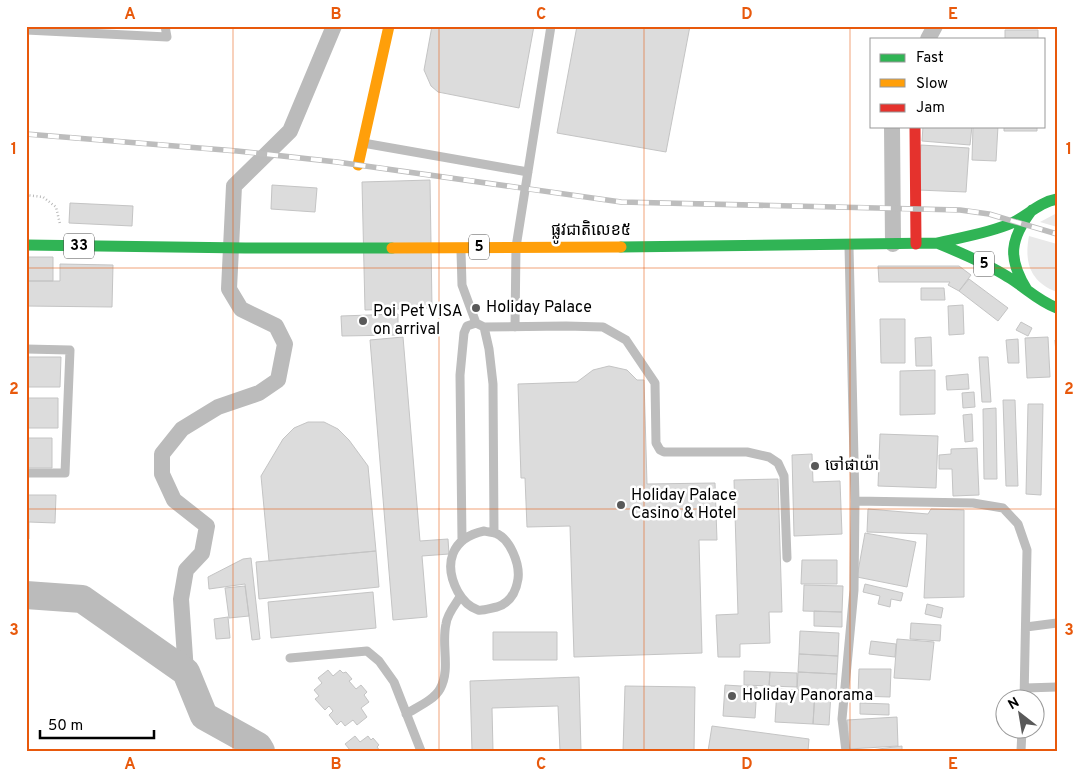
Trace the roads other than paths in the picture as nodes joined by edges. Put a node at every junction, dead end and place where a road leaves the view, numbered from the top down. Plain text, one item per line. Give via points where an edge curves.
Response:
1 (165, 26) edge
2 (389, 26) edge
3 (551, 26) edge
4 (935, 26) edge
5 (26, 30) edge
6 (929, 38) edge
7 (892, 128) edge
8 (915, 128) edge
9 (363, 143) junction
10 (358, 165) dead end
11 (528, 172) junction
12 (1057, 199) edge
13 (1032, 210) junction
14 (849, 244) junction
15 (893, 244) junction
16 (916, 244) junction
17 (937, 244) junction
18 (26, 245) edge
19 (461, 247) junction
20 (516, 247) junction
21 (244, 248) joint
22 (1028, 292) junction
23 (1057, 308) edge
24 (480, 325) junction
25 (515, 327) junction
26 (26, 349) edge
27 (26, 473) edge
28 (855, 501) junction
29 (494, 533) junction
30 (462, 540) junction
31 (787, 558) dead end
32 (460, 597) junction
33 (1057, 623) edge
34 (1026, 627) junction
35 (290, 658) dead end
36 (1057, 687) edge
37 (1024, 688) joint
38 (406, 714) junction
39 (420, 751) edge
40 (846, 751) edge

1 - 5 lane via 167,37
2 - 9 main road
3 - 11 lane
4 - 6 street
7 - 15 street
8 - 16 main road
9 - 10 main road
9 - 11 lane
11 - 20 lane
12 - 13 main road, ផ្លូវជាតិលេខ៥ / 5
13 - 17 main road, ផ្លូវជាតិលេខ៥ / 5 via 1014,222 988,232
13 - 22 main road, ផ្លូវជាតិលេខ៥ via 1014,241 1013,259 1018,277
14 - 15 main road, ផ្លូវជាតិលេខ៥ / 5
14 - 20 main road, ផ្លូវជាតិលេខ៥ / 5
14 - 28 lane
15 - 16 main road, ផ្លូវជាតិលេខ៥ / 5
16 - 17 main road, ផ្លូវជាតិលេខ៥ / 5
17 - 22 main road, ផ្លូវជាតិលេខ៥ / 5 via 991,267
18 - 21 main road, ផ្លូវជាតិលេខ៥ / 33
19 - 20 main road, ផ្លូវជាតិលេខ៥ / 5
19 - 21 main road, ផ្លូវជាតិលេខ៥ / 5
19 - 24 lane via 462,285
20 - 25 lane
22 - 23 main road, ផ្លូវជាតិលេខ៥ / 5 via 1045,305
24 - 25 lane
24 - 29 lane via 490,349 493,384
24 - 30 lane via 467,326 460,375
25 - 31 lane via 603,327 626,340 655,384 656,443 660,450 747,452 770,457 784,476
26 - 27 lane via 70,350 65,473
28 - 34 lane via 973,504 1003,508 1018,524 1027,550
28 - 40 lane via 854,590 842,719
29 - 30 lane via 484,531
29 - 32 lane via 513,551 518,576 514,593 504,605 478,610
30 - 32 lane via 450,565
32 - 38 lane via 446,623 445,669 440,689
33 - 34 lane
34 - 37 lane
35 - 38 lane via 367,651 394,682
36 - 37 lane
38 - 39 lane

